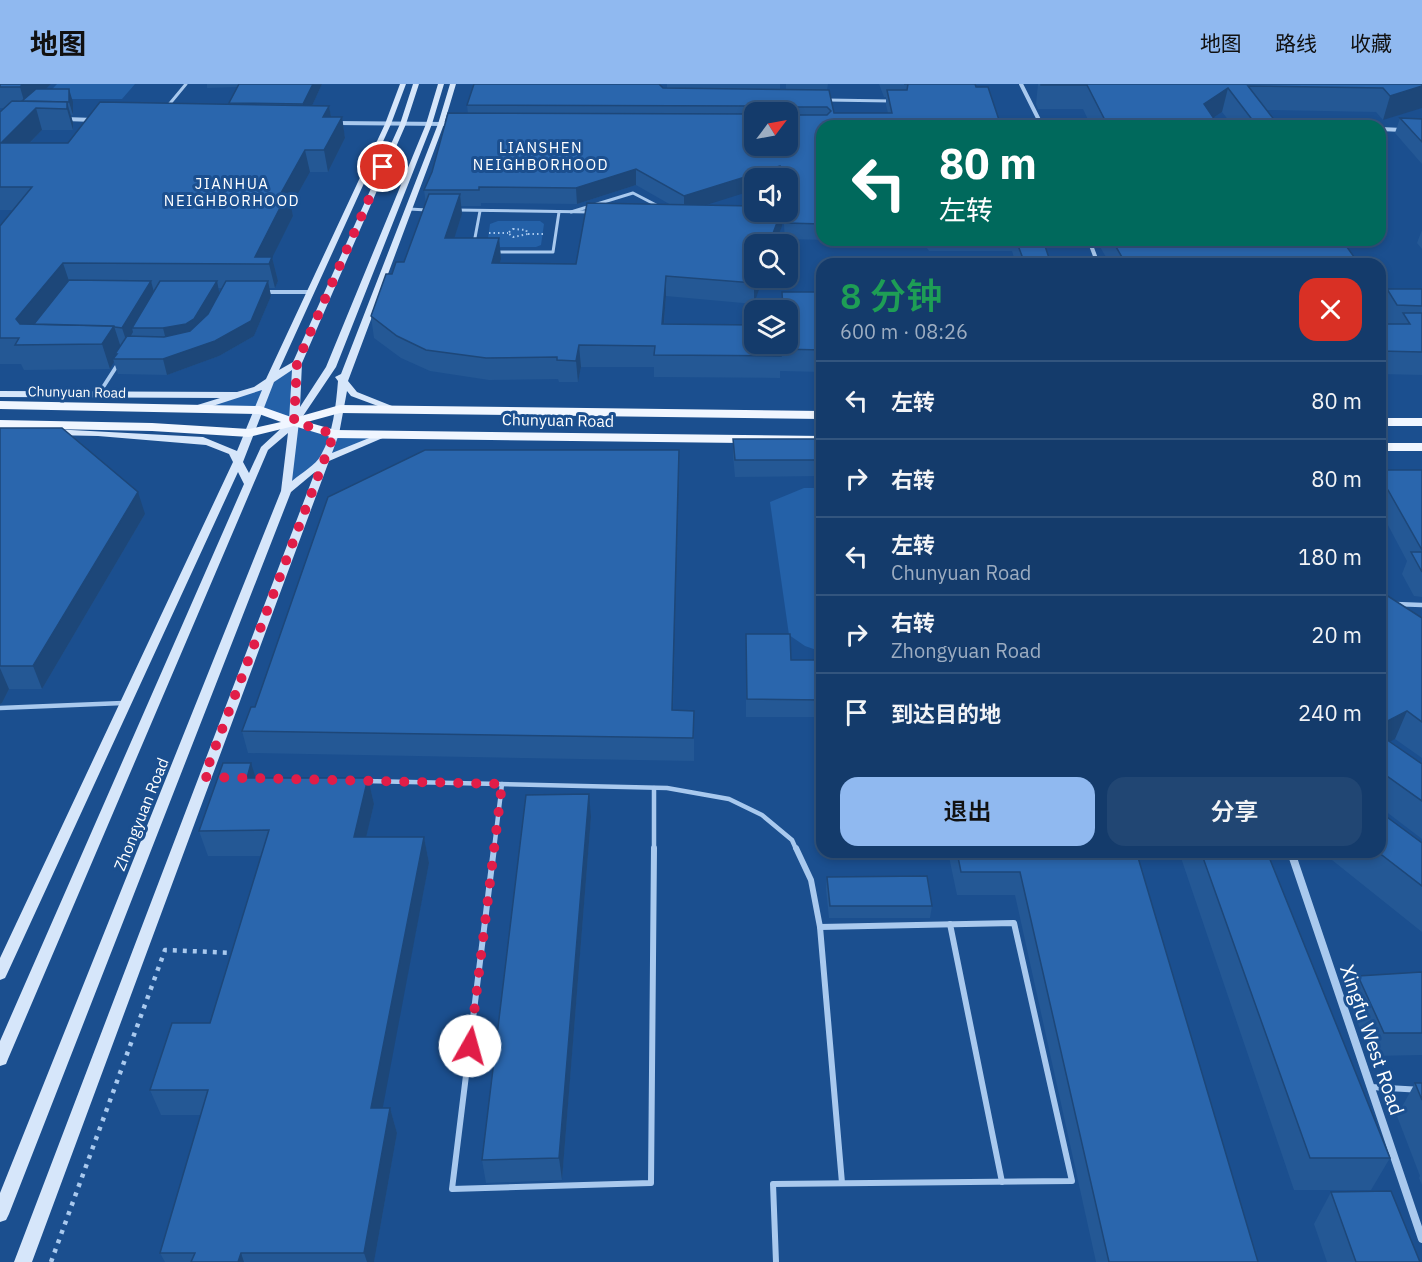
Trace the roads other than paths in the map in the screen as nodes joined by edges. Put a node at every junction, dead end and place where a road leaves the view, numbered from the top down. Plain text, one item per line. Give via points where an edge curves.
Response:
1 (186, 84) edge
2 (403, 84) edge
3 (416, 84) edge
4 (441, 84) edge
5 (453, 84) edge
6 (1021, 84) edge
7 (820, 100) edge
8 (892, 101) edge
9 (163, 112) edge
10 (64, 119) edge
11 (100, 120) edge
12 (1039, 120) edge
13 (328, 123) edge
14 (388, 124) junction
15 (403, 124) junction
16 (441, 124) junction
17 (1403, 124) edge
18 (1386, 128) edge
19 (1386, 129) edge
20 (1412, 130) edge
21 (662, 208) edge
22 (409, 209) junction
23 (432, 210) edge
24 (456, 210) edge
25 (480, 210) junction
26 (559, 212) junction
27 (571, 212) junction
28 (593, 212) edge
29 (472, 252) edge
30 (494, 252) edge
31 (263, 292) edge
32 (311, 292) junction
33 (123, 356) edge
34 (297, 363) junction
35 (331, 367) junction
36 (270, 381) junction
37 (343, 381) junction
38 (0, 394) edge
39 (98, 395) junction
40 (238, 395) junction
41 (0, 405) edge
42 (194, 408) junction
43 (340, 409) junction
44 (260, 410) junction
45 (397, 410) junction
46 (816, 415) edge
47 (294, 422) junction
48 (1386, 422) edge
49 (1422, 422) edge
50 (0, 424) edge
51 (152, 427) junction
52 (0, 432) edge
53 (249, 433) junction
54 (334, 434) junction
55 (387, 434) junction
56 (816, 440) edge
57 (210, 442) junction
58 (1386, 447) edge
59 (1422, 447) edge
60 (323, 460) junction
61 (238, 462) junction
62 (249, 484) junction
63 (286, 491) junction
64 (1422, 605) edge
65 (1398, 609) edge
66 (126, 703) junction
67 (0, 708) edge
68 (359, 781) edge
69 (502, 784) junction
70 (654, 788) junction
71 (1293, 858) edge
72 (950, 924) junction
73 (820, 927) junction
74 (0, 974) edge
75 (0, 1059) edge
76 (1370, 1087) junction
77 (1422, 1090) edge
78 (1002, 1182) junction
79 (842, 1183) junction
80 (0, 1214) edge
81 (1422, 1239) edge
82 (23, 1262) edge
83 (776, 1262) edge

1 - 9 lane
2 - 14 main road
3 - 15 main road, Zhongyuan Road
4 - 16 main road, Zhongyuan Road
5 - 16 main road
6 - 12 street
7 - 8 lane
10 - 11 street
13 - 14 street
14 - 15 street
14 - 32 main road
15 - 16 street
15 - 34 main road, Zhongyuan Road
16 - 22 main road
16 - 35 main road, Zhongyuan Road
17 - 18 lane
19 - 20 street
21 - 27 lane via 633,193
22 - 23 lane
22 - 37 main road
24 - 25 lane
25 - 26 lane
25 - 29 lane
26 - 27 lane
26 - 30 lane via 553,252
27 - 28 lane
31 - 32 lane
32 - 36 main road
33 - 39 lane
34 - 36 main road
34 - 47 main road, Zhongyuan Road
35 - 37 main road
35 - 47 main road, Zhongyuan Road
36 - 40 main road
36 - 44 main road
37 - 43 main road
37 - 45 main road via 354,394
38 - 39 main road
39 - 40 main road
40 - 42 main road
41 - 42 main road, Chunyuan Road
42 - 44 main road, Chunyuan Road
43 - 45 main road, Chunyuan Road
43 - 47 main road, Chunyuan Road
43 - 54 main road
44 - 47 main road, Chunyuan Road
44 - 53 main road
45 - 46 main road, Chunyuan Road
47 - 53 main road, Chunyuan Road
47 - 54 main road, Chunyuan Road
47 - 62 main road, Zhongyuan Road via 264,449
47 - 63 main road, Zhongyuan Road
48 - 49 main road
50 - 51 main road, Chunyuan Road
51 - 53 main road, Chunyuan Road
51 - 57 main road
52 - 57 main road via 98,433
53 - 61 main road
54 - 55 main road, Chunyuan Road
54 - 60 main road
55 - 56 main road, Chunyuan Road
55 - 60 main road
57 - 61 main road via 233,452
58 - 59 main road
60 - 63 main road
60 - 82 main road via 210,777
61 - 62 main road
61 - 66 main road
62 - 75 main road, Zhongyuan Road
63 - 80 main road, Zhongyuan Road
64 - 65 lane via 1390,604
66 - 67 lane
66 - 74 main road
68 - 69 lane
69 - 70 lane
69 - 70 lane via 452,1189 651,1183
70 - 73 lane via 729,799 762,815 792,840 811,880
71 - 76 street, Xingfu West Road
72 - 73 lane
72 - 78 lane
72 - 78 lane via 1014,923 1072,1181
73 - 79 lane
76 - 77 lane
76 - 81 street, Xingfu West Road
78 - 79 lane
79 - 83 lane via 773,1184

